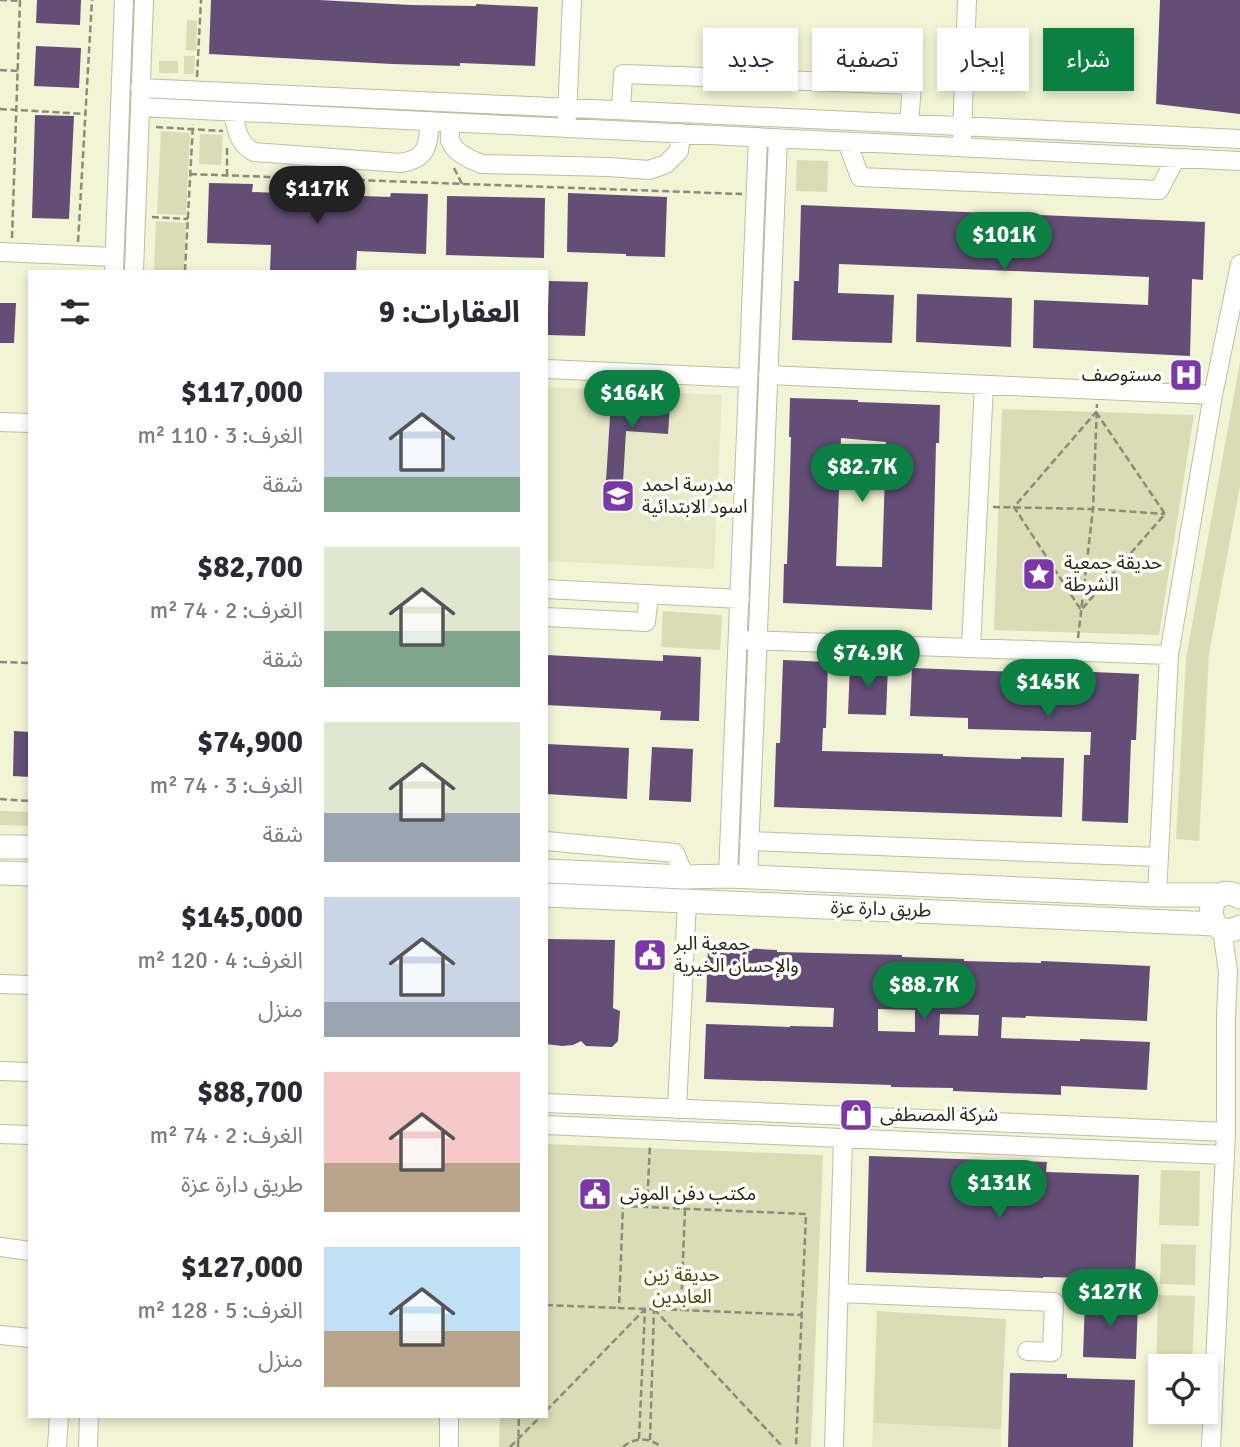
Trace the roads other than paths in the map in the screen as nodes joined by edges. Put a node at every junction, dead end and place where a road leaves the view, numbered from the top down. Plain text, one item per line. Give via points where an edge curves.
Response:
1 (124, 0) edge
2 (144, 0) edge
3 (572, 0) edge
4 (967, 0) edge
5 (140, 88) junction
6 (140, 107) junction
7 (568, 108) junction
8 (621, 110) junction
9 (233, 112) junction
10 (430, 121) junction
11 (451, 123) junction
12 (909, 124) junction
13 (962, 126) junction
14 (567, 128) junction
15 (681, 133) junction
16 (758, 138) junction
17 (778, 138) junction
18 (1240, 139) edge
19 (846, 142) junction
20 (961, 147) junction
21 (1176, 158) junction
22 (1240, 161) edge
23 (6, 252) edge
24 (114, 264) edge
25 (1240, 264) edge
26 (134, 270) edge
27 (548, 369) edge
28 (768, 375) junction
29 (748, 377) junction
30 (984, 385) junction
31 (1213, 395) junction
32 (0, 422) edge
33 (28, 423) edge
34 (548, 589) edge
35 (649, 594) junction
36 (740, 599) junction
37 (548, 617) edge
38 (738, 640) junction
39 (758, 640) junction
40 (971, 648) junction
41 (1170, 655) junction
42 (548, 841) edge
43 (749, 841) junction
44 (0, 847) edge
45 (28, 848) edge
46 (1159, 857) junction
47 (548, 871) edge
48 (0, 873) edge
49 (28, 874) edge
50 (685, 877) junction
51 (738, 877) junction
52 (548, 895) edge
53 (1157, 895) junction
54 (1235, 896) edge
55 (687, 901) junction
56 (1229, 927) edge
57 (0, 984) edge
58 (28, 985) edge
59 (0, 1071) edge
60 (28, 1072) edge
61 (555, 1104) edge
62 (677, 1109) junction
63 (753, 1112) junction
64 (555, 1126) edge
65 (1226, 1132) junction
66 (0, 1134) edge
67 (28, 1135) edge
68 (753, 1135) junction
69 (844, 1139) junction
70 (1225, 1156) junction
71 (0, 1247) edge
72 (28, 1251) edge
73 (839, 1293) junction
74 (0, 1335) edge
75 (28, 1338) edge
76 (1027, 1351) dead end
77 (59, 1418) edge
78 (89, 1418) edge
79 (449, 1418) edge
80 (57, 1447) edge
81 (88, 1447) edge
82 (449, 1447) edge
83 (834, 1447) edge
84 (1211, 1447) edge

1 - 24 street
2 - 5 street
3 - 7 street
4 - 13 street
5 - 6 street
5 - 7 street
6 - 9 street
6 - 26 street
7 - 8 street
7 - 14 street
8 - 12 street
8 - 12 street via 623,74 912,85
9 - 10 street
9 - 10 street via 240,140 254,152 400,163 415,160 428,146
10 - 11 street
11 - 14 street
11 - 15 street via 450,140 461,154 482,164 649,170 666,164 680,151
12 - 13 street
13 - 18 street
13 - 20 street
14 - 15 street
15 - 16 street
16 - 17 street
16 - 29 street
17 - 19 street
17 - 28 street
19 - 20 street
19 - 21 street via 860,177 1159,190
20 - 21 street
21 - 22 street
23 - 24 street via 78,256
25 - 31 street
27 - 29 street
28 - 30 street
28 - 39 street
29 - 36 street
30 - 31 street
30 - 40 street
31 - 41 street
32 - 33 street
34 - 35 street
35 - 36 street
35 - 37 street via 646,622
36 - 38 street
38 - 39 street
38 - 51 street
39 - 40 street
39 - 43 street
40 - 41 street
41 - 46 street
42 - 50 street via 675,853
43 - 46 street
43 - 51 street
44 - 45 main road
46 - 53 street
47 - 50 main road
48 - 49 main road
50 - 51 main road
51 - 53 main road
52 - 55 main road, طريق دارة عزة
53 - 54 main road
54 - 56 main road via 1212,904 1211,916
55 - 56 main road, طريق دارة عزة
55 - 62 street
56 - 65 street
57 - 58 street
59 - 60 street
61 - 62 street
61 - 64 street
62 - 63 street
63 - 65 street
63 - 68 street
64 - 68 street
65 - 70 street
66 - 67 street
68 - 69 street
69 - 70 street
69 - 73 street
70 - 84 street
71 - 72 street
73 - 76 street via 1054,1302 1052,1352
73 - 83 street
74 - 75 street
77 - 80 street
78 - 81 street
79 - 82 street

